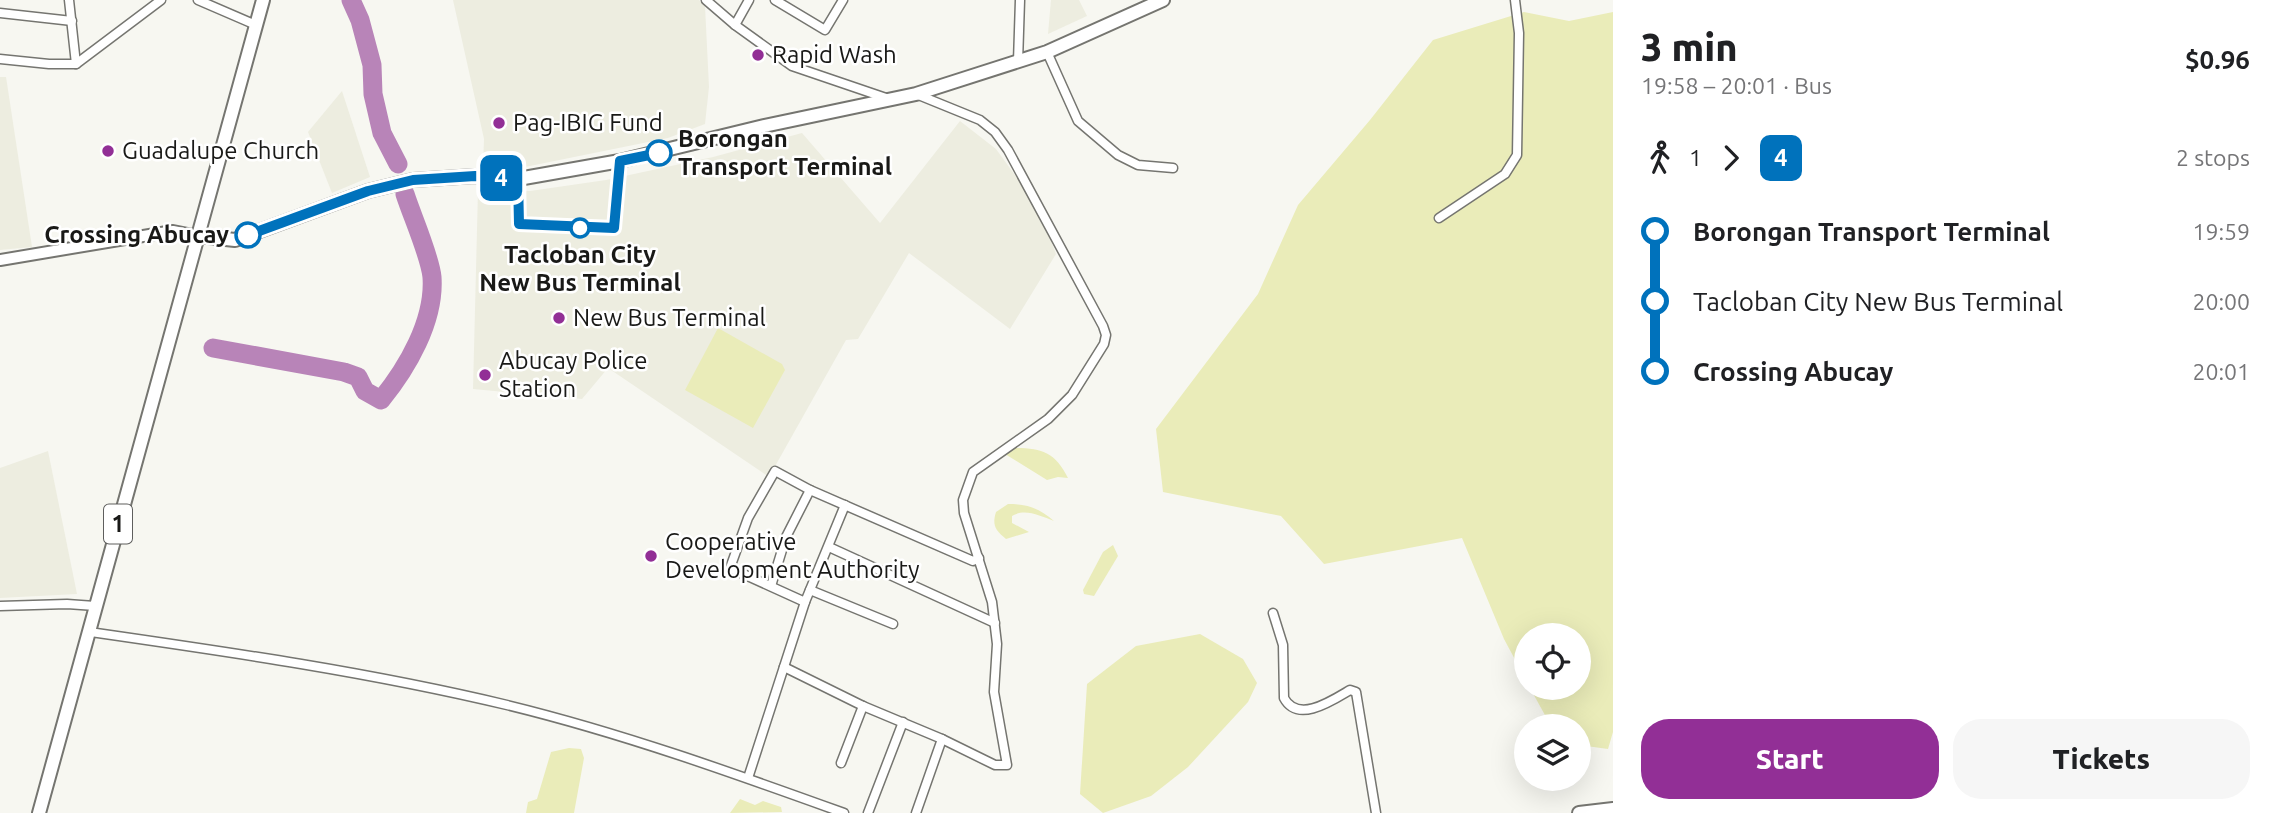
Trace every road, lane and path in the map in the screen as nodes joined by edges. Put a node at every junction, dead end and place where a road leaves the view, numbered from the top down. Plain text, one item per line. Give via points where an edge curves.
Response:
1 (69, 0) edge
2 (161, 0) edge
3 (198, 0) edge
4 (263, 0) edge
5 (706, 0) edge
6 (749, 0) edge
7 (775, 0) edge
8 (794, 0) edge
9 (843, 0) edge
10 (1020, 0) edge
11 (1163, 0) edge
12 (1515, 0) edge
13 (788, 9) junction
14 (0, 13) edge
15 (72, 21) junction
16 (256, 25) junction
17 (735, 25) junction
18 (1046, 52) junction
19 (0, 59) edge
20 (1017, 62) junction
21 (76, 64) junction
22 (916, 94) junction
23 (892, 100) junction
24 (1173, 168) dead end
25 (1439, 218) dead end
26 (198, 236) junction
27 (0, 260) edge
28 (810, 490) junction
29 (845, 505) junction
30 (829, 547) junction
31 (979, 558) junction
32 (771, 586) junction
33 (810, 590) junction
34 (805, 602) junction
35 (0, 606) edge
36 (95, 606) junction
37 (1273, 613) dead end
38 (995, 623) junction
39 (893, 624) dead end
40 (90, 632) junction
41 (784, 667) junction
42 (863, 706) junction
43 (902, 722) junction
44 (942, 739) junction
45 (841, 763) dead end
46 (748, 778) junction
47 (1613, 810) edge
48 (39, 813) edge
49 (844, 813) edge
50 (868, 813) edge
51 (916, 813) edge
52 (1377, 813) edge
53 (1579, 813) edge

1 - 15 street
2 - 21 street
3 - 16 street
4 - 16 main road, 1
5 - 17 street
6 - 17 street
7 - 13 street
8 - 13 street
9 - 13 street via 825,30
10 - 20 street
11 - 18 main road
12 - 25 street via 1519,33 1517,155 1505,174
14 - 15 street
15 - 21 street
16 - 26 main road, 1
17 - 23 street via 792,66
18 - 20 main road
18 - 24 street via 1078,121 1118,155 1139,165
19 - 21 street
20 - 22 main road
22 - 23 main road
22 - 31 street via 995,132 1106,335 1072,395 970,478 964,513
23 - 26 main road via 518,179 413,180 368,191 235,240
26 - 27 street via 173,231
26 - 36 main road, 1
28 - 29 street
28 - 32 street via 786,537
28 - 32 street via 775,471 748,518 730,568
29 - 30 street
29 - 31 street via 973,561
30 - 33 street
30 - 38 street
31 - 38 street
32 - 34 street
33 - 34 street
33 - 39 street
34 - 41 street
35 - 36 street
36 - 40 main road, 1
37 - 52 street via 1283,645 1287,704 1312,709 1350,690 1356,692
38 - 44 street via 994,692 1007,765 995,765
40 - 46 street via 264,657 466,696 598,730
40 - 48 main road, 1
41 - 42 street
41 - 46 street
42 - 43 street
42 - 45 street
43 - 44 street
43 - 50 street
44 - 51 street
46 - 49 street
47 - 53 main road

